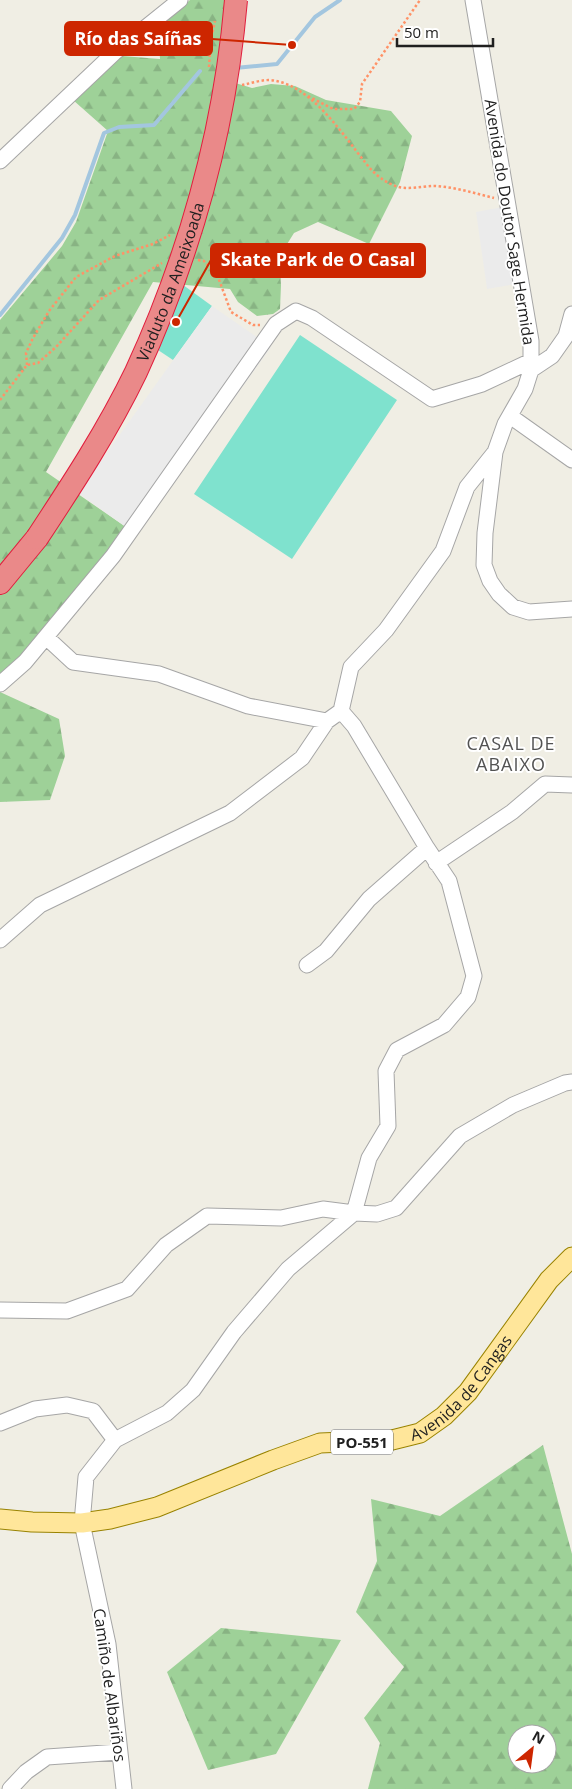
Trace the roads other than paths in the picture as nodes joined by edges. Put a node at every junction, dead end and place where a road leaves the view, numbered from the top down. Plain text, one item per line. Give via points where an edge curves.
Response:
1 (180, 0) edge
2 (236, 0) edge
3 (473, 0) edge
4 (0, 161) edge
5 (572, 314) edge
6 (531, 366) junction
7 (510, 416) junction
8 (494, 452) junction
9 (572, 460) edge
10 (0, 582) edge
11 (572, 609) edge
12 (46, 638) junction
13 (0, 684) edge
14 (341, 711) junction
15 (327, 721) junction
16 (572, 785) edge
17 (427, 848) junction
18 (436, 863) junction
19 (0, 940) edge
20 (307, 965) dead end
21 (572, 1082) edge
22 (354, 1213) junction
23 (572, 1257) edge
24 (0, 1310) edge
25 (0, 1423) edge
26 (115, 1440) junction
27 (0, 1519) edge
28 (82, 1523) junction
29 (119, 1752) junction
30 (10, 1789) edge
31 (124, 1789) edge

1 - 4 street via 114,53
2 - 10 highway, Viaduto da Ameixoada, bridge via 221,111 177,271 119,404 36,538
3 - 6 street, Avenida do Doutor Sage Hermida via 531,341
5 - 6 street via 566,336 552,356
6 - 7 street, Avenida do Doutor Sage Hermida via 525,389
6 - 12 street via 432,399 312,318 296,311 276,324 113,556
7 - 8 street, Avenida do Doutor Sage Hermida
7 - 9 street
8 - 11 street, Avenida do Doutor Sage Hermida via 483,555 490,582 513,607 529,612
8 - 14 street via 467,487 443,551 386,630 351,667
12 - 13 street
12 - 15 street via 73,662 159,674 248,706
14 - 15 street
14 - 17 street via 354,726
15 - 19 street via 302,758 230,813 40,905
16 - 18 street via 545,784 512,812
17 - 18 street
17 - 20 street via 370,899 326,950
18 - 22 street via 449,880 474,976 468,997 444,1025 397,1050 386,1071 388,1126 369,1158
21 - 22 street via 513,1106 460,1136 396,1208 377,1214
22 - 24 street via 323,1209 281,1218 207,1216 166,1245 127,1289 67,1311
22 - 26 street via 288,1269 234,1332 193,1390 167,1412
23 - 28 main road, Avenida de Cangas / PO-551 via 549,1280 468,1392 420,1434 392,1440 320,1443 157,1507
25 - 26 street via 35,1409 67,1405 93,1411
26 - 28 street, Camiño de Albariños via 86,1477
27 - 28 main road, PO-551
28 - 29 street, Camiño de Albariños via 108,1644
29 - 30 street via 47,1756
29 - 31 street, Camiño de Albariños

